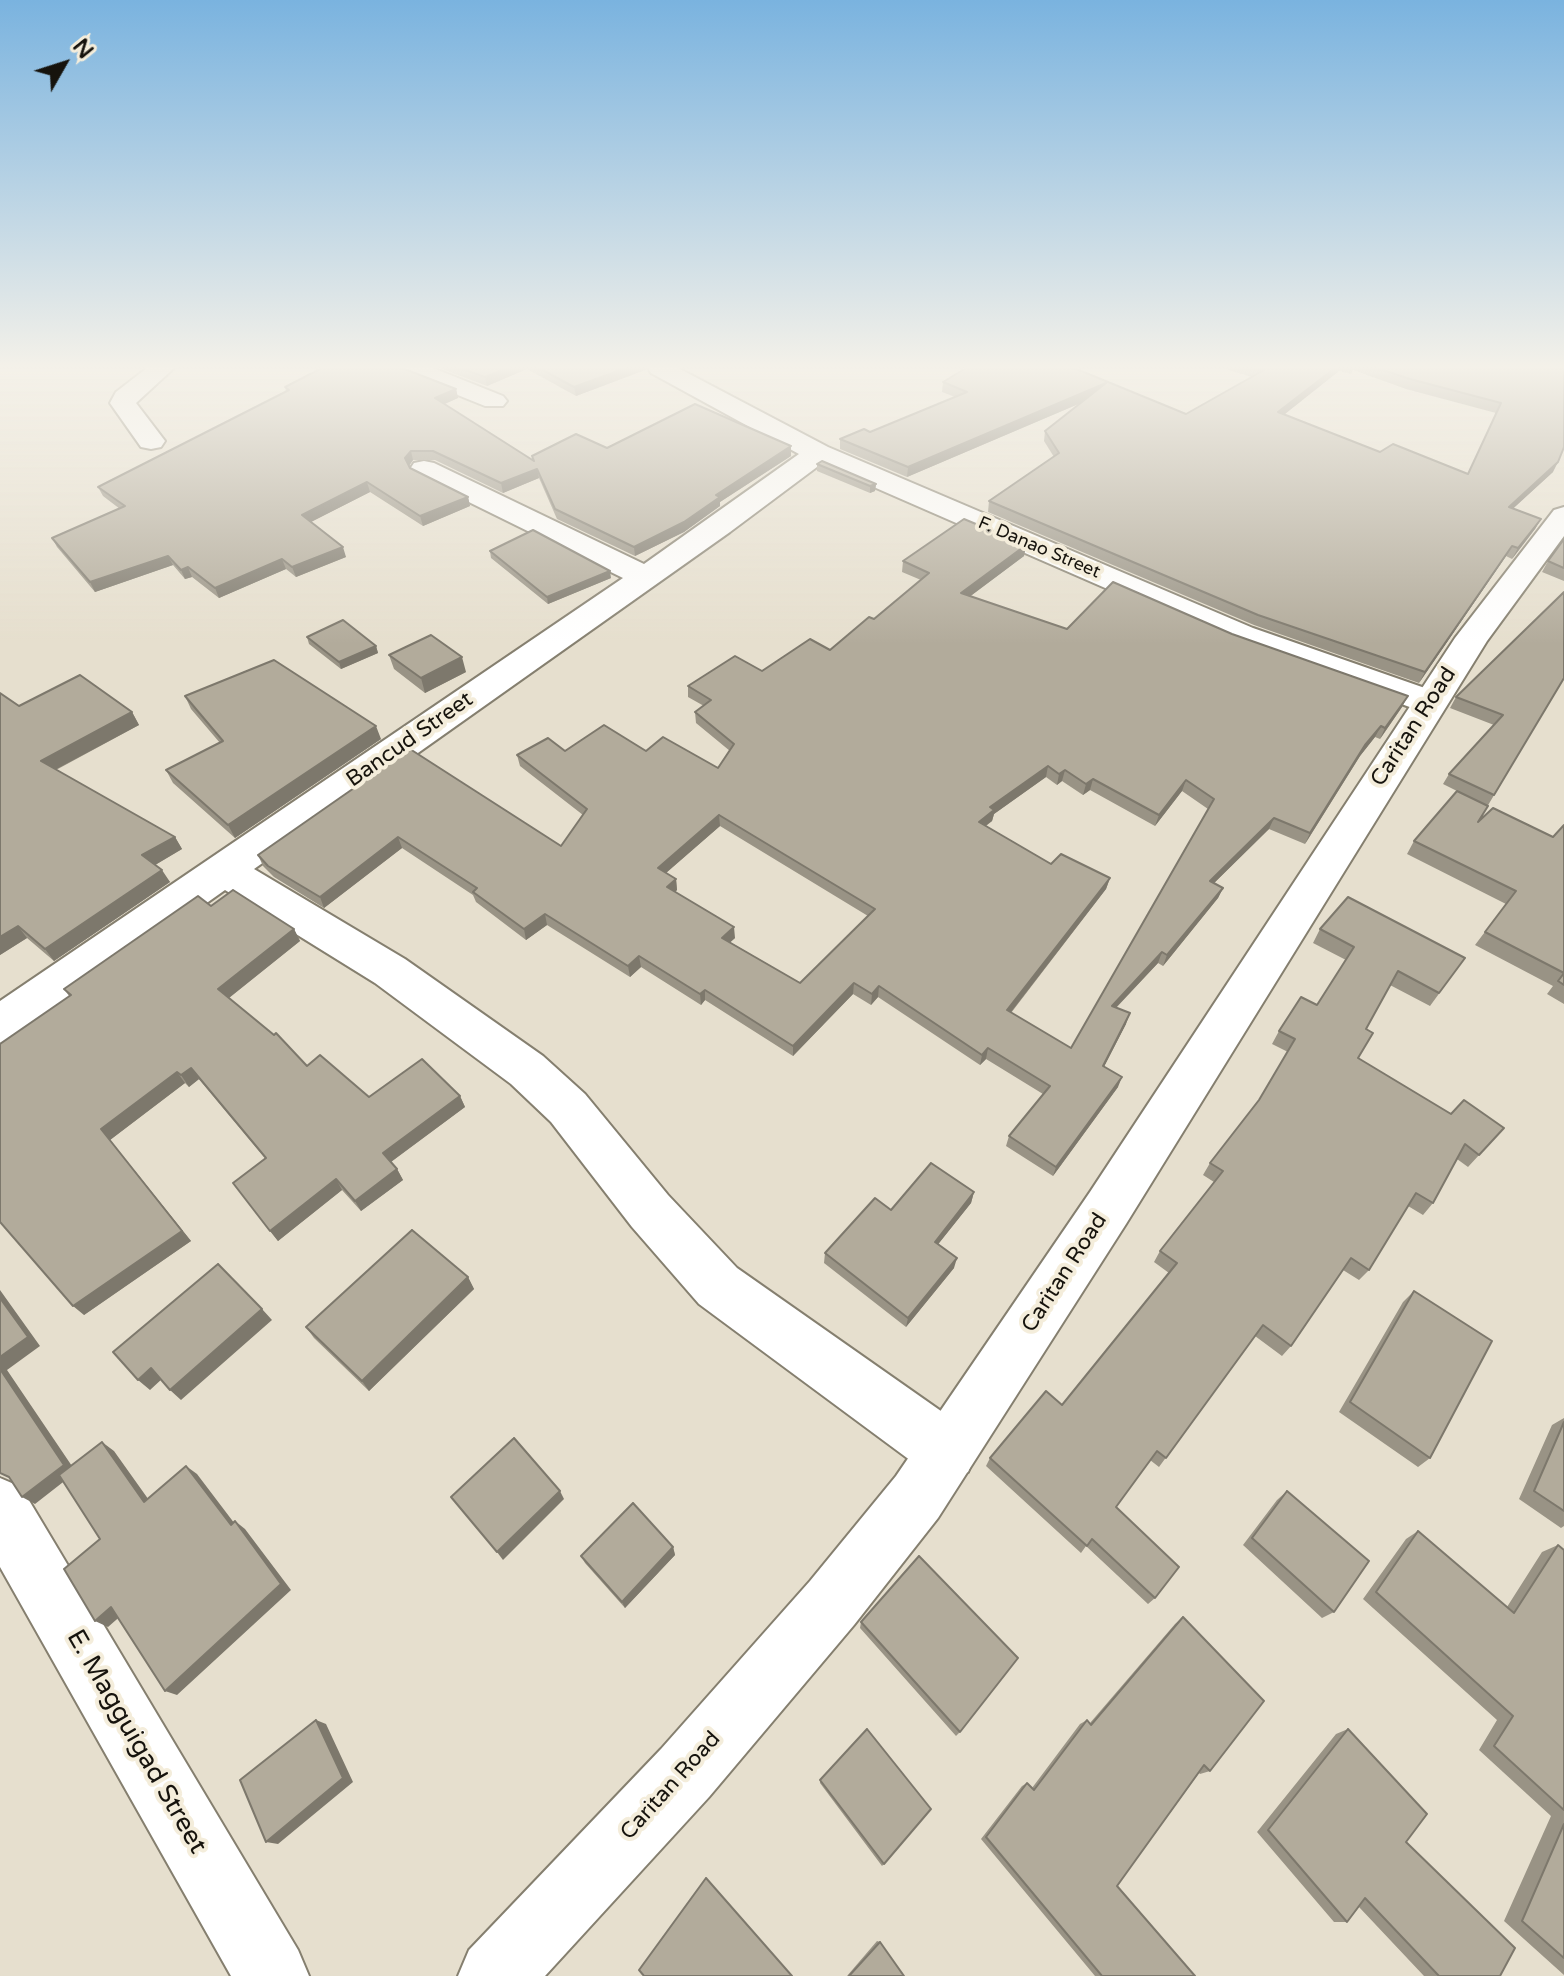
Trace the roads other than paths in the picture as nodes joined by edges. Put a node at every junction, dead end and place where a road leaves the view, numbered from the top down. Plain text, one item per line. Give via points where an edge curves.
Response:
1 (808, 460) edge
2 (835, 460) edge
3 (424, 469) edge
4 (1564, 516) edge
5 (645, 576) junction
6 (1430, 702) junction
7 (223, 870) junction
8 (0, 1025) edge
9 (947, 1451) junction
10 (0, 1508) edge
11 (272, 1976) edge
12 (495, 1976) edge

1 - 5 street, Bancud Street
2 - 6 street, F. Danao Street via 1241,635
3 - 5 street
4 - 6 street, Caritan Road
5 - 7 street, Bancud Street
6 - 9 street, Caritan Road via 1117,1195
7 - 8 street, Bancud Street
7 - 9 street via 390,971 527,1070 568,1108 718,1286
9 - 12 street, Caritan Road via 917,1497 821,1616 685,1773
10 - 11 street, E. Magguigad Street

